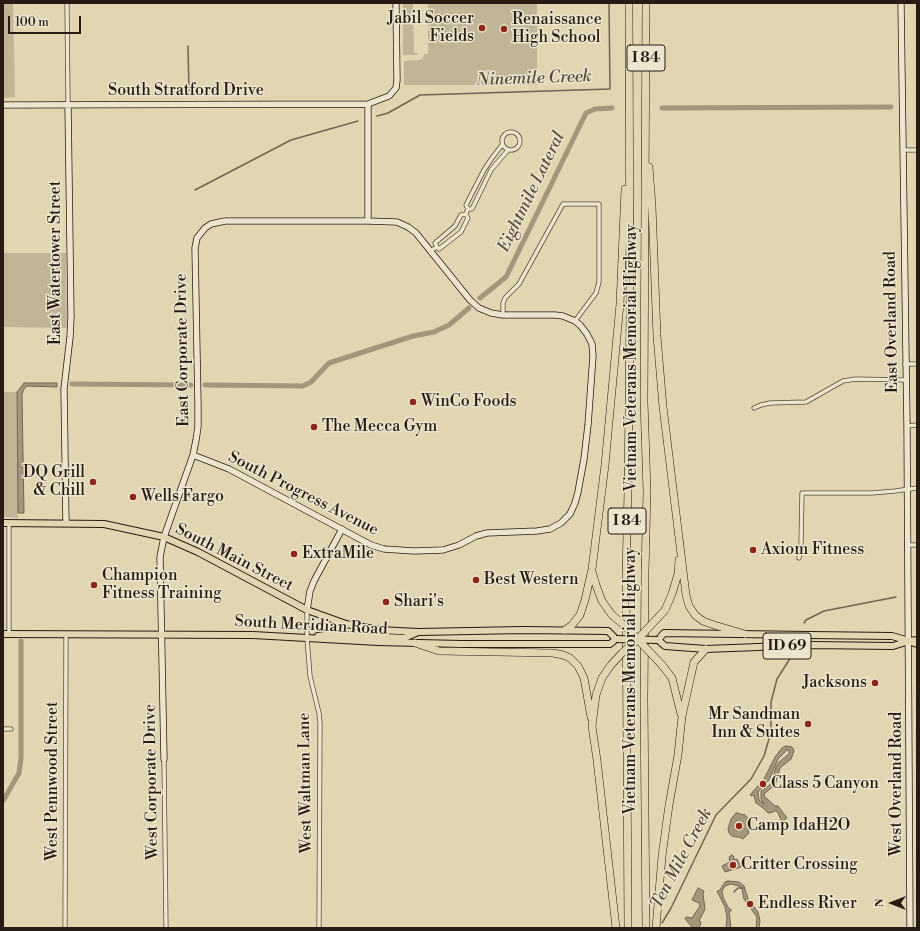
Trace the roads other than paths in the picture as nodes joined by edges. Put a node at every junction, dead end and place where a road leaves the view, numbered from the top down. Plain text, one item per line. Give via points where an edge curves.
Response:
1 (67, 3) edge
2 (396, 3) edge
3 (628, 3) edge
4 (646, 3) edge
5 (901, 3) edge
6 (68, 104) junction
7 (368, 104) junction
8 (3, 105) edge
9 (628, 113) junction
10 (646, 113) junction
11 (502, 145) junction
12 (508, 150) junction
13 (903, 150) junction
14 (917, 150) edge
15 (468, 209) junction
16 (466, 214) junction
17 (368, 221) junction
18 (437, 247) junction
19 (430, 251) junction
20 (503, 315) junction
21 (575, 321) junction
22 (906, 364) junction
23 (917, 364) edge
24 (906, 380) junction
25 (754, 408) dead end
26 (917, 425) edge
27 (906, 426) junction
28 (193, 455) junction
29 (917, 488) edge
30 (907, 490) junction
31 (6, 523) edge
32 (66, 524) junction
33 (342, 529) junction
34 (164, 538) junction
35 (680, 542) junction
36 (907, 545) junction
37 (917, 545) edge
38 (799, 558) dead end
39 (592, 569) junction
40 (307, 610) junction
41 (379, 630) joint
42 (565, 630) junction
43 (418, 632) junction
44 (6, 634) edge
45 (66, 634) junction
46 (745, 634) junction
47 (162, 635) junction
48 (307, 638) junction
49 (616, 639) junction
50 (637, 640) junction
51 (658, 640) junction
52 (917, 640) edge
53 (909, 641) junction
54 (414, 643) junction
55 (917, 644) edge
56 (706, 648) junction
57 (682, 716) junction
58 (592, 726) junction
59 (3, 729) edge
60 (11, 729) dead end
61 (164, 760) joint
62 (65, 928) edge
63 (166, 928) edge
64 (319, 928) edge
65 (616, 928) edge
66 (628, 928) edge
67 (646, 928) edge
68 (656, 928) edge
69 (910, 928) edge

1 - 6 street, East Watertower Street
2 - 7 street via 396,88 389,96
3 - 9 highway, Vietnam Veterans Memorial Highway / I 84
4 - 10 highway, Vietnam Veterans Memorial Highway / I 84
5 - 13 street, East Overland Road
6 - 7 street, South Stratford Drive
6 - 8 street, South Stratford Drive
6 - 32 street, East Watertower Street via 71,317 64,389
7 - 17 street
9 - 39 highway via 620,304 605,465
9 - 66 highway, Vietnam Veterans Memorial Highway / I 84
10 - 35 highway via 657,336 668,458
10 - 67 highway, Vietnam Veterans Memorial Highway / I 84
11 - 12 street
11 - 12 street via 502,139 506,134 517,134 520,146 516,150
11 - 15 street via 484,170 466,205
12 - 15 street via 494,166 472,209
13 - 14 street
13 - 22 street, East Overland Road
15 - 16 street
16 - 18 street via 462,215 456,226 435,244
16 - 18 street via 468,218 461,232 439,249
17 - 19 street, East Corporate Drive via 397,222 408,227
17 - 28 street, East Corporate Drive via 225,221 211,224 201,232 195,248 198,427
18 - 19 street
19 - 20 street, East Corporate Drive via 475,305 486,312
20 - 21 street, East Corporate Drive via 555,315
20 - 21 street via 505,298 519,284 563,204 599,204 599,282 596,293
21 - 33 street, South Progress Avenue via 590,339 593,356 587,442 578,492 566,519 556,527 537,531 487,533 449,548 430,551 379,548
22 - 23 street
22 - 24 street, East Overland Road
24 - 25 street via 843,381 806,402 770,403
24 - 27 street, East Overland Road
26 - 27 street
27 - 30 street, East Overland Road
28 - 33 street, South Progress Avenue via 229,469
28 - 34 street, East Corporate Drive
29 - 30 street
30 - 36 street, East Overland Road
30 - 38 street via 802,493
31 - 32 main road, South Main Street
31 - 44 street
32 - 34 main road, South Main Street via 104,524
33 - 40 street via 314,581
34 - 40 main road, South Main Street via 198,552
34 - 47 street, East Corporate Drive via 160,557
35 - 46 highway via 686,595 695,615 703,621
35 - 50 highway, bridge via 678,574 665,610
36 - 37 street
36 - 53 street, East Overland Road
39 - 42 highway via 580,615
39 - 50 highway, bridge via 602,601
40 - 41 main road, South Main Street via 346,624
40 - 48 street, West Waltman Lane
41 - 43 main road, South Meridian Road
42 - 43 main road, South Meridian Road / ID 69
42 - 49 main road, South Meridian Road / ID 69 via 608,631
43 - 48 main road via 404,638 331,634
44 - 45 main road, South Meridian Road
45 - 47 main road, South Meridian Road
45 - 62 street, West Pennwood Street
46 - 51 main road, South Meridian Road / ID 69 via 664,633
46 - 53 main road, South Meridian Road / ID 69 via 892,636
47 - 48 main road, South Meridian Road
47 - 61 street, West Corporate Drive
48 - 54 main road, South Meridian Road
48 - 64 street, West Waltman Lane via 310,676 320,713
49 - 50 main road, South Meridian Road / ID 69, bridge
49 - 54 main road, South Meridian Road / ID 69 via 610,644
50 - 51 main road, South Meridian Road / ID 69, bridge
50 - 57 highway, bridge via 672,678
50 - 58 highway, bridge via 622,653 602,678 596,695
51 - 56 main road, South Meridian Road / ID 69 via 665,646
52 - 53 main road, South Meridian Road / ID 69
53 - 55 main road, South Meridian Road / ID 69
53 - 56 main road, South Meridian Road / ID 69 via 893,646
53 - 69 street, West Overland Road
54 - 58 highway via 439,651 553,653 570,658 584,678
56 - 57 highway via 694,662
57 - 68 highway via 662,856
58 - 65 highway
59 - 60 street
61 - 63 street, West Corporate Drive

